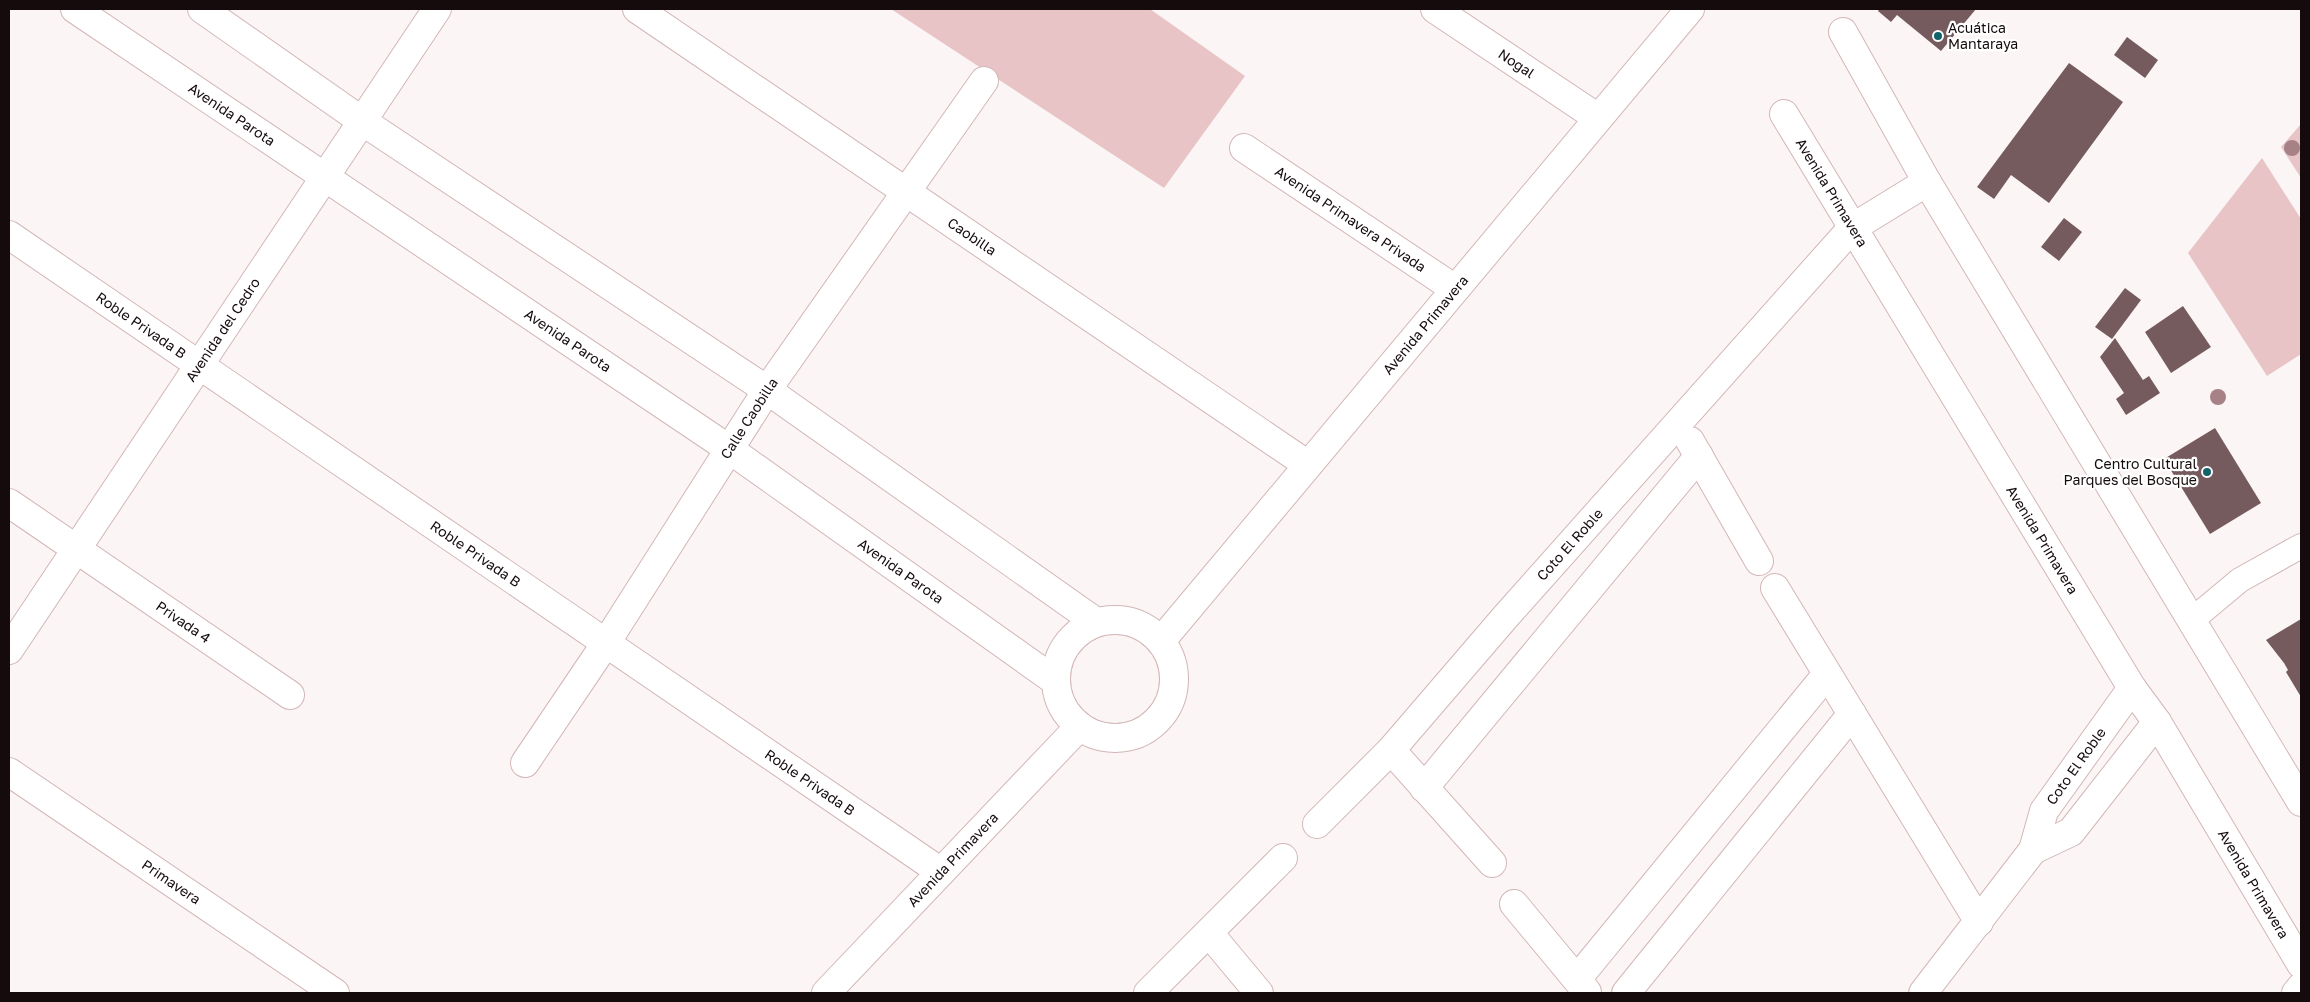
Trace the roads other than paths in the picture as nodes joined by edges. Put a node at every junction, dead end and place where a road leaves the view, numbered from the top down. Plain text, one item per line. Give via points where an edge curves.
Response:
1 (75, 9) edge
2 (202, 9) edge
3 (437, 9) edge
4 (637, 9) edge
5 (1435, 9) edge
6 (1690, 9) edge
7 (1843, 32) dead end
8 (984, 81) dead end
9 (1784, 114) dead end
10 (1598, 118) junction
11 (362, 121) junction
12 (1244, 148) dead end
13 (325, 177) junction
14 (1927, 182) junction
15 (907, 192) junction
16 (1852, 228) junction
17 (9, 235) edge
18 (1455, 289) junction
19 (199, 365) junction
20 (767, 390) junction
21 (1679, 422) junction
22 (729, 449) junction
23 (1698, 456) junction
24 (1308, 465) junction
25 (9, 503) edge
26 (2301, 546) edge
27 (76, 549) junction
28 (1760, 561) dead end
29 (1775, 588) dead end
30 (2192, 620) junction
31 (1096, 622) junction
32 (1160, 641) junction
33 (606, 643) junction
34 (9, 650) edge
35 (1827, 674) junction
36 (1054, 680) junction
37 (2132, 688) junction
38 (290, 695) dead end
39 (1852, 714) junction
40 (2157, 722) junction
41 (1079, 727) junction
42 (1391, 750) junction
43 (525, 763) dead end
44 (9, 772) edge
45 (1424, 788) junction
46 (2301, 802) edge
47 (1317, 824) dead end
48 (2034, 850) junction
49 (1284, 858) dead end
50 (1492, 863) dead end
51 (941, 872) junction
52 (1514, 904) dead end
53 (1979, 922) junction
54 (1209, 933) junction
55 (2301, 964) edge
56 (1583, 986) edge
57 (2301, 987) edge
58 (335, 993) edge
59 (826, 993) edge
60 (1148, 993) edge
61 (1259, 993) edge
62 (1626, 993) edge
63 (1923, 993) edge
64 (2296, 993) edge

1 - 13 street, Avenida Parota
2 - 11 street
3 - 11 street, Avenida del Cedro
4 - 15 street, Caobilla
5 - 10 street, Nogal
6 - 10 street, Avenida Primavera
7 - 14 street
8 - 15 street, Calle Caobilla
9 - 16 street, Avenida Primavera
10 - 18 street, Avenida Primavera
11 - 13 street, Avenida del Cedro
11 - 20 street
12 - 18 street, Avenida Primavera Privada
13 - 19 street, Avenida del Cedro
13 - 22 street, Avenida Parota
14 - 16 street
14 - 30 street
15 - 20 street, Calle Caobilla
15 - 24 street, Caobilla
16 - 21 street, Coto El Roble
16 - 37 street, Avenida Primavera
17 - 19 street, Roble Privada B
18 - 24 street, Avenida Primavera
19 - 27 street, Avenida del Cedro
19 - 33 street, Roble Privada B
20 - 22 street, Calle Caobilla
20 - 31 street
21 - 23 street
21 - 42 street, Coto El Roble
22 - 33 street, Calle Caobilla
22 - 36 street, Avenida Parota
23 - 28 street
23 - 45 street
24 - 32 street, Avenida Primavera
25 - 27 street, Privada 4
26 - 30 lane via 2240,580
27 - 34 street, Avenida del Cedro
27 - 38 street, Privada 4
29 - 35 street
30 - 46 street
31 - 32 street via 1131,621
31 - 36 street via 1066,644
32 - 41 street via 1172,663 1174,687 1166,710 1148,728 1126,738 1101,737
33 - 43 street, Calle Caobilla
33 - 51 street, Roble Privada B
35 - 39 street
35 - 56 street
36 - 41 street via 1061,706
37 - 40 street, Avenida Primavera
37 - 48 street, Coto El Roble via 2044,811
39 - 53 street
39 - 62 street
40 - 48 street, Coto El Roble via 2071,832
40 - 55 street, Avenida Primavera
41 - 51 street, Avenida Primavera
42 - 45 street
42 - 47 street, Coto El Roble
44 - 58 street, Primavera
45 - 50 street
48 - 53 street, Coto El Roble
49 - 54 street
51 - 59 street, Avenida Primavera
52 - 56 street
53 - 63 street, Coto El Roble
54 - 60 street
54 - 61 street
57 - 64 street

